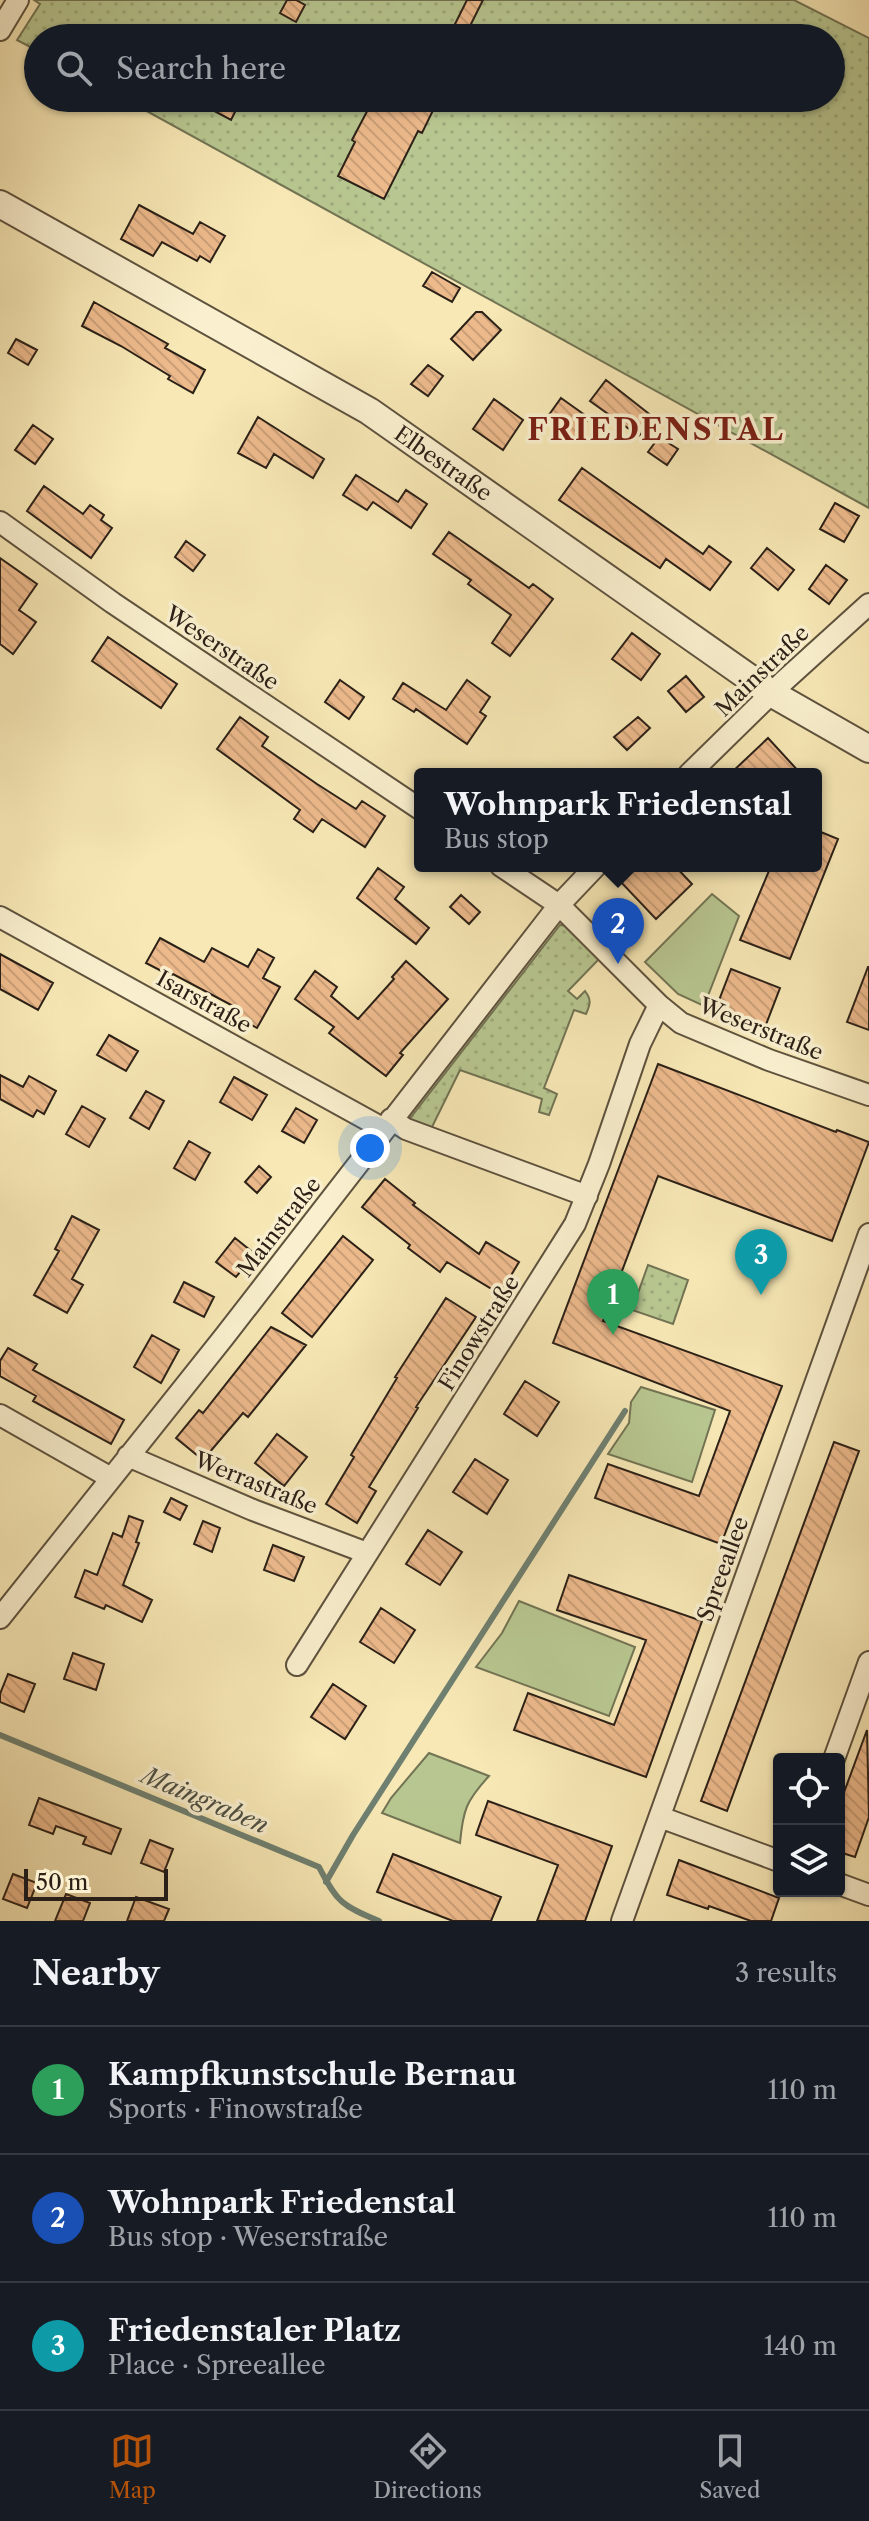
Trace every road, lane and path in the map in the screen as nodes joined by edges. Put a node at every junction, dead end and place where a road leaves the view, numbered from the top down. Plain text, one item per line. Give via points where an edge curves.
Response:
1 (18, 0) edge
2 (0, 30) edge
3 (0, 204) edge
4 (0, 522) edge
5 (869, 604) edge
6 (771, 693) junction
7 (869, 749) edge
8 (695, 768) edge
9 (414, 805) edge
10 (510, 872) edge
11 (590, 872) edge
12 (559, 905) junction
13 (0, 917) edge
14 (659, 1005) junction
15 (869, 1095) edge
16 (387, 1124) junction
17 (587, 1196) junction
18 (869, 1234) edge
19 (862, 1274) edge
20 (0, 1415) edge
21 (128, 1456) junction
22 (111, 1478) junction
23 (367, 1553) junction
24 (0, 1618) edge
25 (869, 1662) edge
26 (297, 1665) dead end
27 (836, 1753) edge
28 (660, 1817) junction
29 (773, 1859) edge
30 (845, 1886) edge
31 (869, 1895) edge
32 (622, 1921) edge

1 - 2 street
3 - 6 street, Elbestraße via 369,411
4 - 9 street, Weserstraße
5 - 6 street, Mainstraße
6 - 7 street, Elbestraße
6 - 8 street, Mainstraße
10 - 12 street, Weserstraße
11 - 12 street, Mainstraße
12 - 14 street, Weserstraße
12 - 16 street, Mainstraße
13 - 16 street, Isarstraße
14 - 15 street, Weserstraße via 698,1031
14 - 17 street, Finowstraße via 640,1044
16 - 17 street, Isarstraße
16 - 21 street, Mainstraße
17 - 23 street, Finowstraße via 575,1224
18 - 19 street, Spreeallee
19 - 28 street, Spreeallee
20 - 22 street
21 - 22 street, Mainstraße
21 - 23 street, Werrastraße
22 - 24 street, Mainstraße
23 - 26 street, Finowstraße
25 - 27 street
28 - 29 street
28 - 32 street, Spreeallee
30 - 31 street

